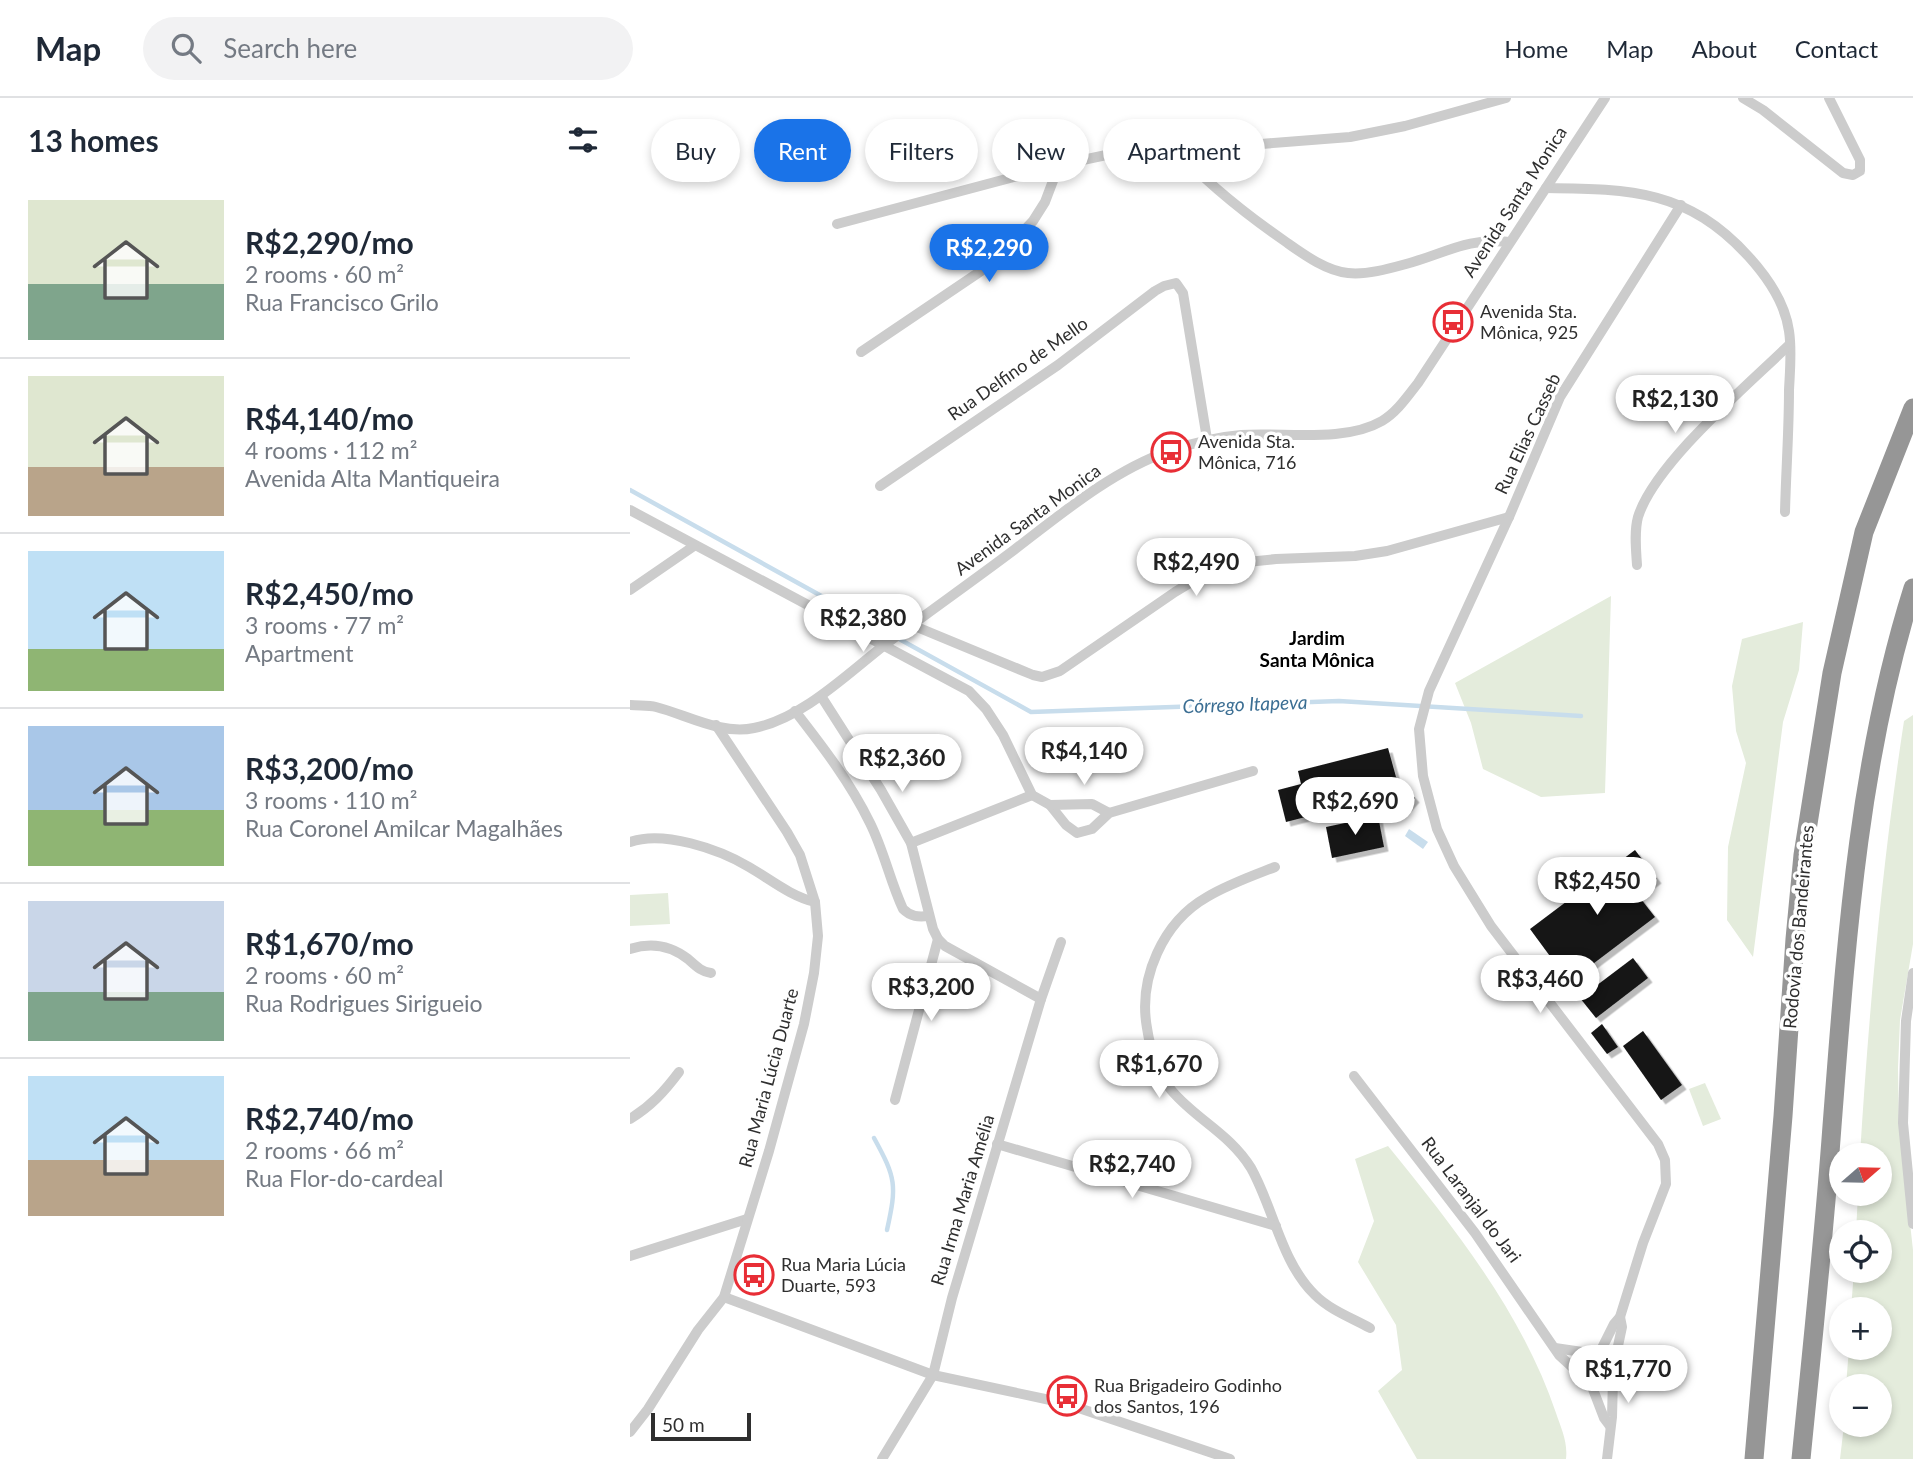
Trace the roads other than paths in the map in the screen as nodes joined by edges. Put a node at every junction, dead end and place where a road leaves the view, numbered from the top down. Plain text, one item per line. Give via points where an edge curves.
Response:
1 (1506, 98) edge
2 (1605, 98) edge
3 (1743, 98) edge
4 (1829, 98) edge
5 (1265, 144) edge
6 (995, 182) edge
7 (1053, 182) edge
8 (1207, 182) edge
9 (1546, 188) junction
10 (1681, 205) junction
11 (837, 224) dead end
12 (1509, 242) junction
13 (1790, 344) junction
14 (861, 352) dead end
15 (1913, 408) edge
16 (1207, 439) junction
17 (880, 486) dead end
18 (630, 510) edge
19 (1785, 512) dead end
20 (1509, 517) junction
21 (694, 546) junction
22 (1637, 565) dead end
23 (1913, 588) edge
24 (630, 590) edge
25 (908, 628) junction
26 (886, 645) junction
27 (821, 696) junction
28 (630, 705) edge
29 (795, 710) junction
30 (716, 725) junction
31 (1252, 771) dead end
32 (1032, 795) junction
33 (1050, 805) junction
34 (1109, 813) junction
35 (630, 842) edge
36 (911, 843) junction
37 (1275, 867) dead end
38 (815, 902) junction
39 (929, 916) junction
40 (937, 939) junction
41 (1061, 942) dead end
42 (630, 949) edge
43 (1913, 973) edge
44 (711, 974) dead end
45 (1041, 999) junction
46 (679, 1072) dead end
47 (1354, 1076) dead end
48 (895, 1100) dead end
49 (630, 1119) edge
50 (997, 1144) junction
51 (747, 1219) junction
52 (1913, 1224) edge
53 (1276, 1226) junction
54 (630, 1256) edge
55 (724, 1297) junction
56 (1620, 1317) junction
57 (1370, 1328) dead end
58 (1555, 1348) junction
59 (1601, 1350) junction
60 (1589, 1353) junction
61 (1615, 1360) junction
62 (933, 1375) junction
63 (1583, 1376) junction
64 (1613, 1379) junction
65 (1591, 1384) junction
66 (1610, 1426) junction
67 (630, 1432) edge
68 (882, 1459) edge
69 (1230, 1459) edge
70 (1607, 1459) edge
71 (1754, 1459) edge
72 (1801, 1459) edge

1 - 5 street via 1350,137
2 - 9 street, Avenida Santa Monica
3 - 4 street via 1843,173 1857,173 1860,160
6 - 11 street
7 - 14 street via 1033,221 981,271
8 - 12 street via 1302,253 1347,274 1406,264 1472,241
9 - 10 street via 1628,191
9 - 12 street, Avenida Santa Monica
10 - 13 street via 1731,237 1761,270 1785,313
10 - 20 street, Rua Elias Casseb via 1560,397
12 - 16 street, Avenida Santa Monica via 1418,383 1382,421 1344,433
13 - 19 street
13 - 22 street via 1694,437 1662,476 1638,517
15 - 71 highway, Rodovia dos Bandeirantes via 1864,532 1832,673 1805,842
16 - 17 street, Rua Delfino de Mello via 1183,293 1176,283 1155,291 1058,365
16 - 25 street, Avenida Santa Monica via 1129,470 1076,503
18 - 21 street
20 - 25 street via 1387,551 1213,569 1060,671 1042,677
20 - 56 street, Rua Elias Casseb via 1428,694 1419,729 1423,776 1437,829 1491,926 1662,1152 1664,1192
21 - 24 street
21 - 26 street
23 - 72 highway via 1872,753 1846,941
25 - 26 street, Avenida Santa Monica
26 - 27 street, Avenida Santa Monica
26 - 32 street via 969,691 1003,735
27 - 29 street, Avenida Santa Monica
27 - 36 street
28 - 30 street, Avenida Santa Monica via 653,706
29 - 30 street, Avenida Santa Monica via 753,728
29 - 39 street via 856,796 903,909 909,915
30 - 38 street, Rua Maria Lúcia Duarte via 800,855
31 - 34 street
32 - 33 street
32 - 36 street
33 - 34 street via 1092,804
33 - 34 street via 1077,832 1092,829
35 - 38 street via 658,839 719,852
36 - 39 street
37 - 53 street via 1206,897 1175,925 1153,959 1143,1009 1157,1066 1170,1090 1239,1151
38 - 51 street, Rua Maria Lúcia Duarte via 818,936 804,1024
39 - 40 street
40 - 45 street
40 - 48 street
41 - 45 street, Rua Irma Maria Amélia
42 - 44 street via 654,944 668,947
43 - 52 street via 1906,1021 1903,1123
45 - 50 street, Rua Irma Maria Amélia
46 - 49 street via 663,1094
47 - 58 street, Rua Laranjal do Jari via 1475,1233
50 - 53 street
50 - 62 street, Rua Irma Maria Amélia
51 - 54 street
51 - 55 street, Rua Maria Lúcia Duarte
53 - 57 street via 1316,1296
55 - 62 street
55 - 67 street, Rua Maria Lúcia Duarte
56 - 59 street
56 - 61 street
58 - 60 street
58 - 63 street, Rua Laranjal do Jari
59 - 60 street
59 - 61 street
60 - 63 street via 1582,1362
61 - 64 street
62 - 68 street, Rua Irma Maria Amélia
62 - 69 street via 1064,1403
63 - 65 street
64 - 65 street
64 - 66 street
65 - 66 street
66 - 70 street

